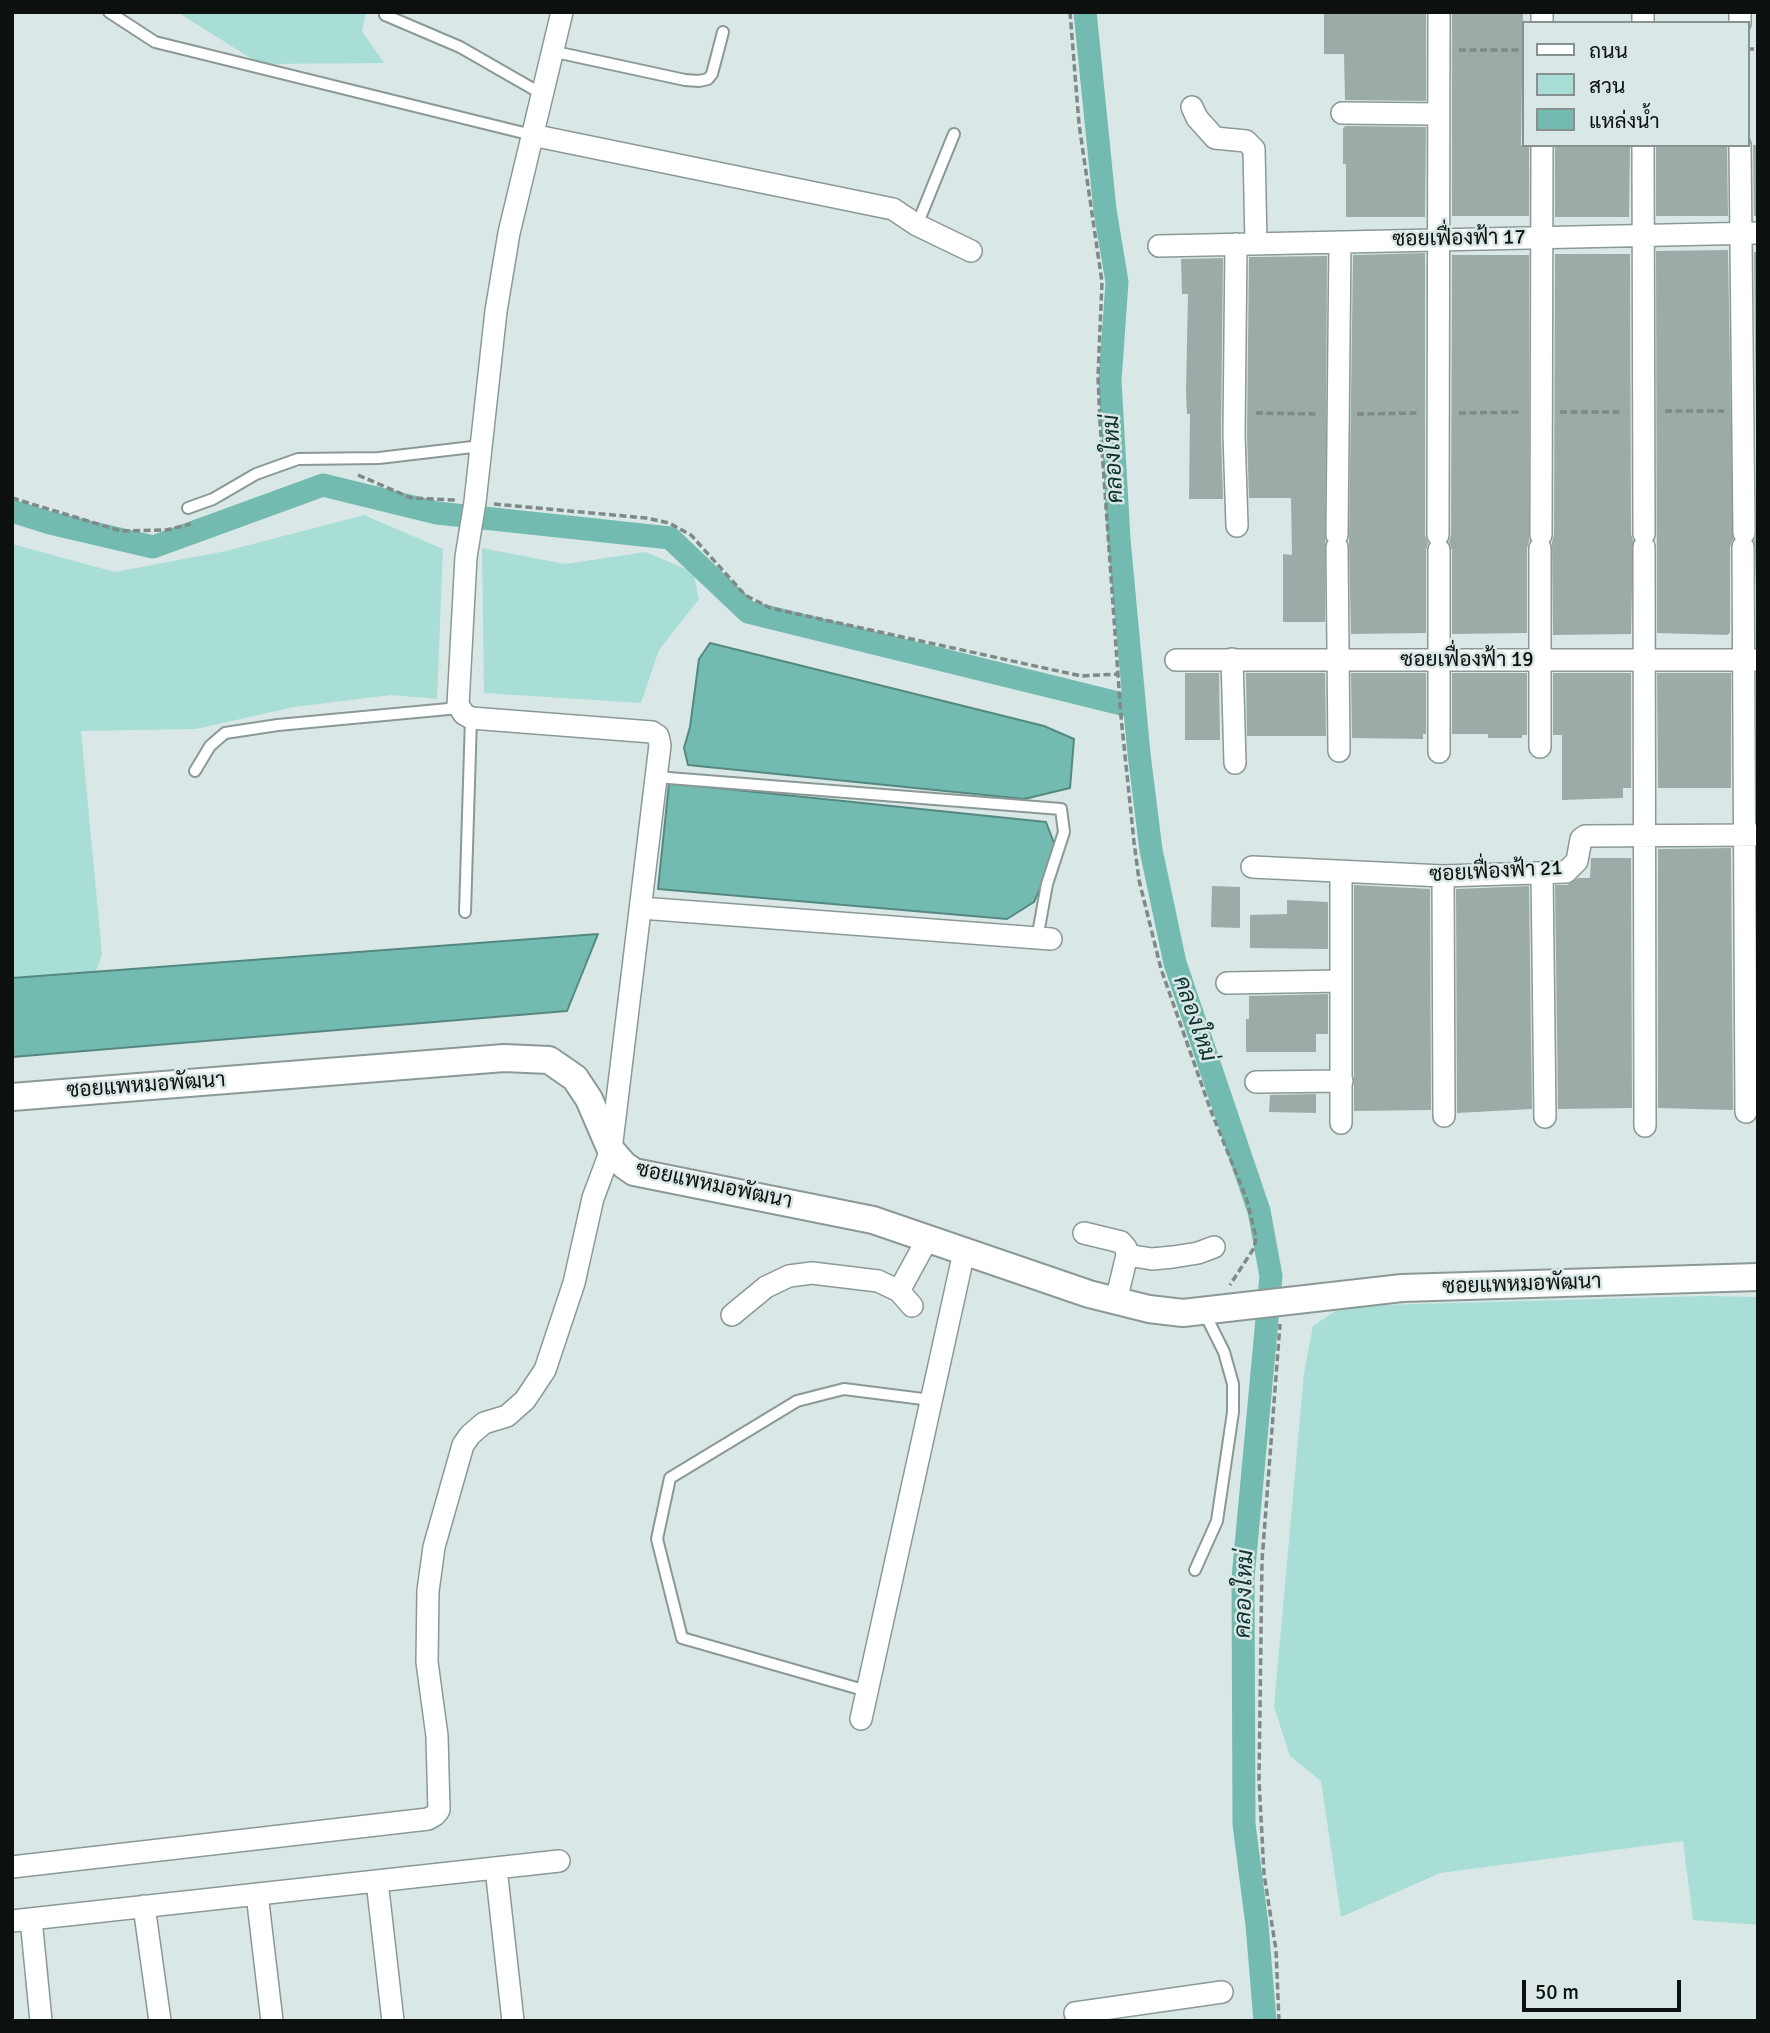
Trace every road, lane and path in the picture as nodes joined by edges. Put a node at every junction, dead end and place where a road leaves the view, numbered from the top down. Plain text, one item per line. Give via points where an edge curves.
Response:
1 (110, 12) edge
2 (562, 12) edge
3 (1070, 12) edge
4 (1439, 12) edge
5 (385, 15) dead end
6 (723, 32) dead end
7 (1439, 50) junction
8 (1522, 50) edge
9 (551, 51) junction
10 (542, 94) junction
11 (1192, 107) dead end
12 (1342, 113) dead end
13 (1438, 114) junction
14 (954, 134) dead end
15 (533, 135) junction
16 (1542, 147) edge
17 (1643, 147) edge
18 (1741, 147) edge
19 (916, 225) junction
20 (1749, 233) edge
21 (1642, 235) junction
22 (1542, 237) junction
23 (1439, 240) junction
24 (1340, 242) junction
25 (1246, 244) junction
26 (1159, 246) dead end
27 (971, 251) dead end
28 (1643, 411) junction
29 (1742, 411) junction
30 (1541, 412) junction
31 (1234, 413) junction
32 (1438, 413) junction
33 (1339, 414) junction
34 (481, 446) junction
35 (351, 474) dead end
36 (12, 498) edge
37 (474, 506) junction
38 (188, 508) dead end
39 (195, 522) dead end
40 (1237, 526) dead end
41 (1231, 659) junction
42 (1176, 660) dead end
43 (1338, 660) junction
44 (1439, 660) junction
45 (1540, 660) junction
46 (1644, 660) junction
47 (1751, 660) edge
48 (1119, 674) junction
49 (465, 713) junction
50 (1540, 747) dead end
51 (1339, 751) dead end
52 (1439, 752) dead end
53 (1236, 762) dead end
54 (195, 771) dead end
55 (656, 778) junction
56 (1644, 835) junction
57 (1751, 835) edge
58 (1252, 867) dead end
59 (1341, 873) junction
60 (1542, 873) junction
61 (1443, 876) junction
62 (641, 908) junction
63 (465, 912) dead end
64 (1043, 938) joint
65 (1341, 981) junction
66 (1227, 983) dead end
67 (1342, 1081) junction
68 (1256, 1082) dead end
69 (12, 1097) edge
70 (1746, 1112) dead end
71 (1444, 1116) dead end
72 (1545, 1117) dead end
73 (1341, 1123) dead end
74 (1645, 1126) dead end
75 (611, 1150) junction
76 (1084, 1233) dead end
77 (924, 1237) junction
78 (1214, 1247) dead end
79 (964, 1252) junction
80 (1127, 1255) junction
81 (1758, 1278) edge
82 (1116, 1301) junction
83 (1209, 1310) junction
84 (1284, 1310) junction
85 (732, 1315) dead end
86 (931, 1401) junction
87 (1195, 1570) dead end
88 (867, 1691) junction
89 (861, 1719) dead end
90 (559, 1861) dead end
91 (12, 1867) edge
92 (496, 1868) junction
93 (377, 1881) junction
94 (257, 1894) junction
95 (144, 1906) junction
96 (21, 1920) edge
97 (1222, 1992) dead end
98 (1162, 2011) edge
99 (1075, 2013) dead end
100 (41, 2021) edge
101 (160, 2021) edge
102 (272, 2021) edge
103 (393, 2021) edge
104 (513, 2021) edge
105 (1279, 2021) edge

1 - 15 lane via 155,41
2 - 9 street
3 - 48 path via 1079,124 1102,282 1098,376
4 - 7 street
5 - 10 lane via 460,47
6 - 9 lane via 712,74 699,80
7 - 8 path
7 - 13 street
9 - 10 street
10 - 15 street
11 - 25 street via 1215,138 1246,141 1254,149
12 - 13 street
13 - 23 street
14 - 19 lane
15 - 19 street via 893,209
15 - 34 street via 509,233
16 - 22 street
17 - 21 street
18 - 20 street
19 - 27 street
20 - 21 street, ซอยเฟื่องฟ้า 17
20 - 29 street
21 - 22 street, ซอยเฟื่องฟ้า 17
21 - 28 street
22 - 23 street, ซอยเฟื่องฟ้า 17
22 - 30 street
23 - 24 street, ซอยเฟื่องฟ้า 17
23 - 32 street
24 - 25 street, ซอยเฟื่องฟ้า 17
24 - 33 street
25 - 26 street, ซอยเฟื่องฟ้า 17
25 - 31 street
28 - 29 path
28 - 30 path
28 - 46 street
29 - 47 street
30 - 32 path
30 - 45 street
31 - 33 path
31 - 40 street
32 - 33 path
32 - 44 street
33 - 43 street
34 - 37 street
34 - 38 lane via 379,458 298,459
35 - 37 path via 411,498
36 - 39 path via 121,531 166,530
37 - 48 path via 646,517 691,535 745,595 770,608 1081,676
37 - 49 street via 466,557
41 - 42 street, ซอยเฟื่องฟ้า 19
41 - 43 street, ซอยเฟื่องฟ้า 19
41 - 53 street
43 - 44 street, ซอยเฟื่องฟ้า 19
43 - 51 street
44 - 45 street, ซอยเฟื่องฟ้า 19
44 - 52 street
45 - 46 street, ซอยเฟื่องฟ้า 19
45 - 50 street
46 - 47 street, ซอยเฟื่องฟ้า 19
46 - 56 street
47 - 57 street
48 - 83 path via 1134,842 1149,925 1186,1043 1247,1200 1256,1238 1254,1248
49 - 54 lane via 278,725 225,733 210,746
49 - 55 street via 652,732 660,745
49 - 63 lane
55 - 62 street
55 - 64 lane via 1061,809 1064,832 1047,884 1040,928
56 - 57 street, ซอยเฟื่องฟ้า 21
56 - 60 street, ซอยเฟื่องฟ้า 21 via 1585,835 1573,868
56 - 74 street
57 - 70 street
58 - 59 street, ซอยเฟื่องฟ้า 21
59 - 61 street, ซอยเฟื่องฟ้า 21
59 - 65 street
60 - 61 street, ซอยเฟื่องฟ้า 21
60 - 72 street
61 - 71 street
62 - 64 street
62 - 75 street
65 - 66 street
65 - 67 street
67 - 68 street
67 - 73 street
69 - 75 street, ซอยแพหมอพัฒนา via 527,1058 549,1060 575,1078
75 - 77 street, ซอยแพหมอพัฒนา via 634,1172 873,1220
75 - 91 street via 545,1370 525,1400 507,1416 484,1423 470,1435 448,1492 428,1591 427,1661 439,1782 435,1815
76 - 80 street via 1121,1242
77 - 79 street, ซอยแพหมอพัฒนา
77 - 85 street via 906,1299 878,1281 797,1274 766,1287
78 - 80 street via 1163,1258
79 - 82 street, ซอยแพหมอพัฒนา
79 - 86 street
80 - 82 street
81 - 84 street, ซอยแพหมอพัฒนา via 1402,1288
82 - 83 street, ซอยแพหมอพัฒนา via 1183,1313
83 - 84 street, ซอยแพหมอพัฒนา via 1249,1305
83 - 87 lane via 1234,1384 1233,1412 1217,1521
84 - 105 path via 1262,1561 1259,1780
86 - 88 street
86 - 88 lane via 844,1389 797,1401 670,1478 657,1539 682,1638
88 - 89 street
90 - 92 street
92 - 93 street
92 - 104 street
93 - 94 street
93 - 103 street
94 - 95 street
94 - 102 street
95 - 96 street
95 - 101 street
96 - 100 street
97 - 98 street
98 - 99 street

